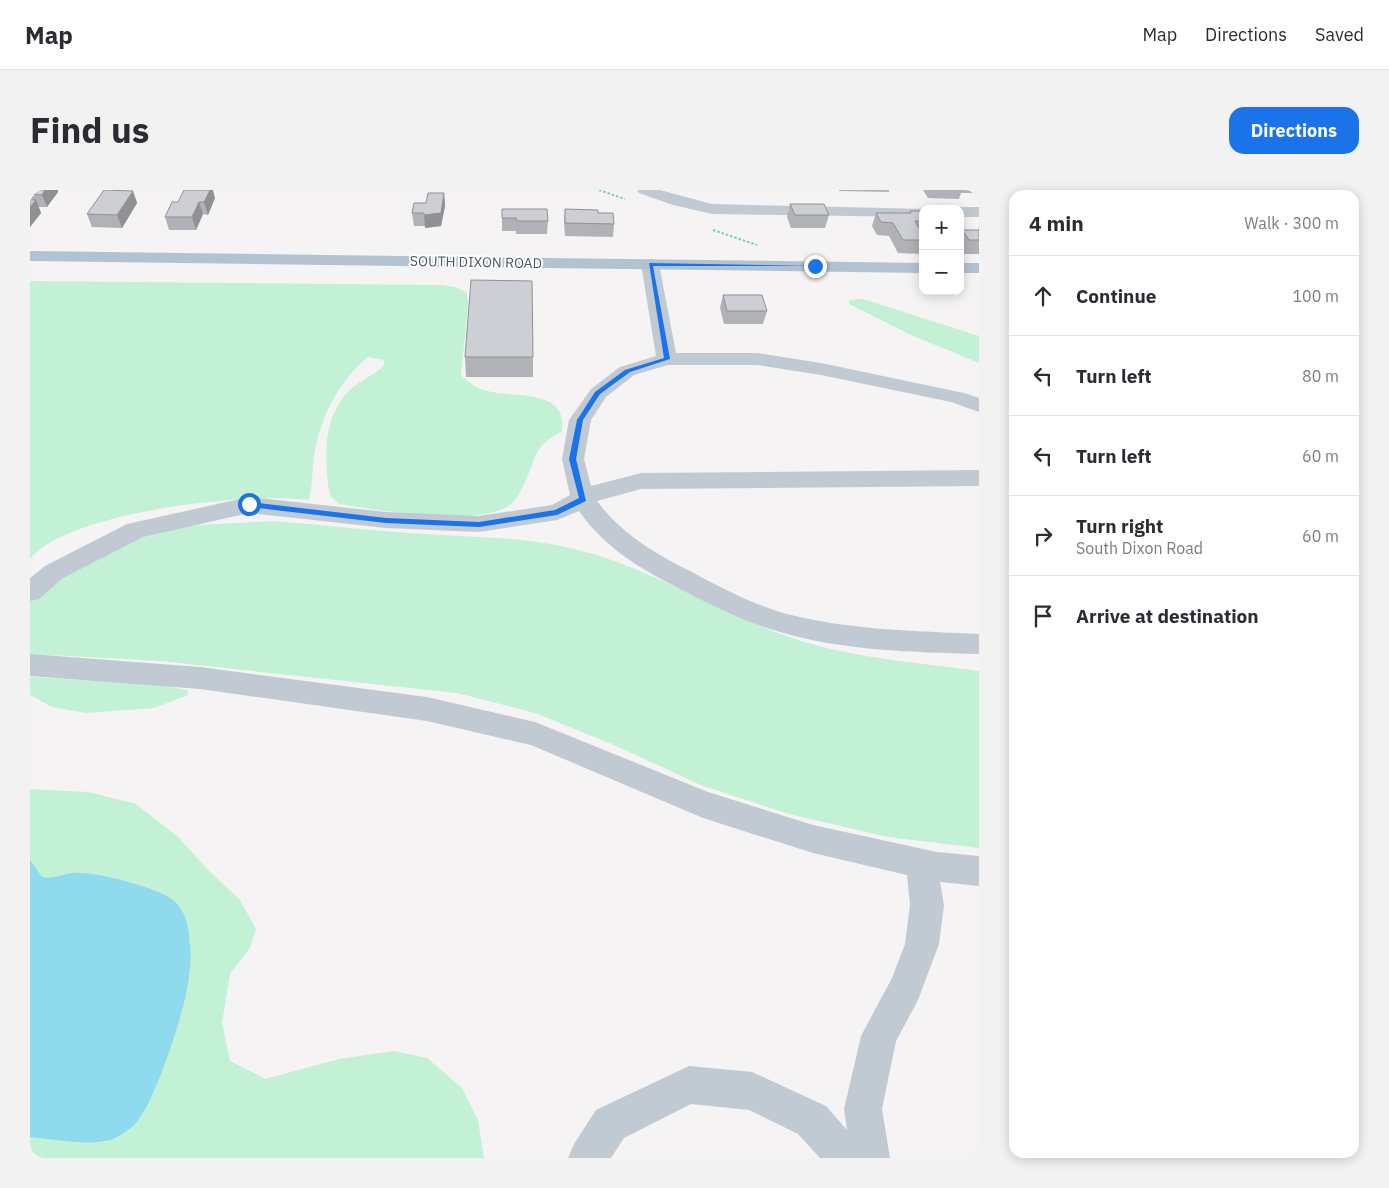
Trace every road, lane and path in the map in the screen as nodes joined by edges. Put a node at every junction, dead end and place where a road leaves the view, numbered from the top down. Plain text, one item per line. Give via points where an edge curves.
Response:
1 (645, 190) edge
2 (919, 212) edge
3 (964, 212) edge
4 (979, 212) edge
5 (30, 256) edge
6 (650, 264) junction
7 (919, 268) edge
8 (964, 268) edge
9 (979, 268) edge
10 (667, 359) junction
11 (979, 406) edge
12 (979, 478) edge
13 (583, 499) junction
14 (30, 592) edge
15 (979, 644) edge
16 (30, 665) edge
17 (921, 863) junction
18 (979, 872) edge
19 (588, 1158) edge
20 (846, 1158) edge
21 (870, 1158) edge

1 - 2 lane via 712,209
3 - 4 lane
5 - 6 main road, SOUTH DIXON ROAD
6 - 7 main road, SOUTH DIXON ROAD
6 - 10 lane
8 - 9 main road
10 - 11 lane via 757,359 956,397
10 - 13 lane via 628,371 598,393 580,420 573,459
12 - 13 lane via 641,481 596,492
13 - 14 lane via 557,512 479,524 386,520 249,504 136,530 54,572
13 - 15 lane via 598,520 642,558 714,595 782,623 902,641
16 - 17 lane via 200,678 427,709 535,734 703,804 813,839
17 - 18 lane
17 - 21 lane via 927,905 922,944 906,988 879,1036 863,1109
19 - 20 lane via 610,1124 689,1085 752,1091 812,1120

